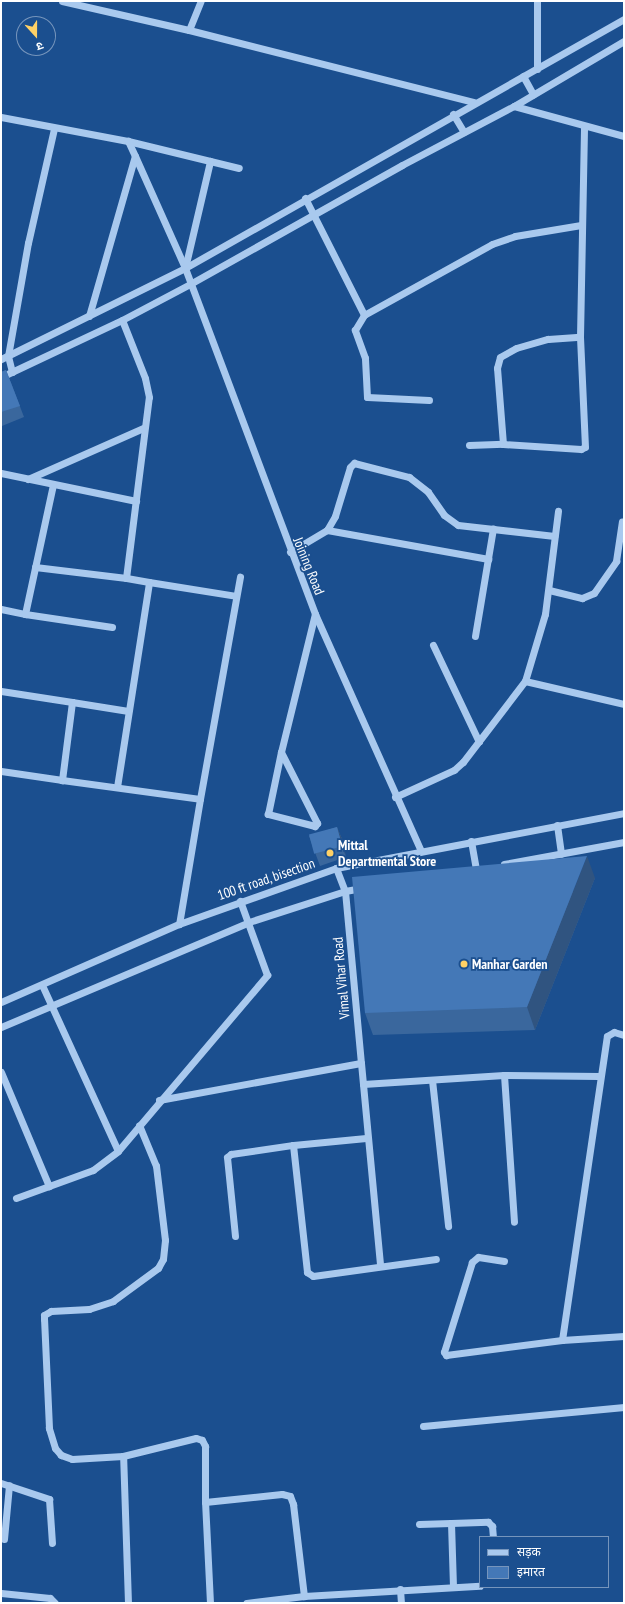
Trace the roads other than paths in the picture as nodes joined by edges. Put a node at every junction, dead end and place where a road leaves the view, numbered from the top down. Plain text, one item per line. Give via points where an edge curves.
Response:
1 (62, 1) edge
2 (201, 1) edge
3 (537, 1) edge
4 (88, 4) edge
5 (624, 19) edge
6 (189, 30) junction
7 (624, 41) edge
8 (537, 69) junction
9 (522, 76) junction
10 (533, 94) junction
11 (474, 102) junction
12 (514, 106) junction
13 (453, 114) junction
14 (1, 118) edge
15 (584, 126) junction
16 (54, 129) junction
17 (464, 132) junction
18 (623, 136) edge
19 (128, 141) junction
20 (134, 156) junction
21 (210, 161) junction
22 (239, 168) dead end
23 (305, 198) junction
24 (314, 215) junction
25 (581, 225) junction
26 (184, 268) junction
27 (190, 284) junction
28 (364, 315) junction
29 (89, 316) junction
30 (122, 320) junction
31 (580, 337) junction
32 (5, 358) edge
33 (12, 372) junction
34 (1, 378) edge
35 (429, 400) dead end
36 (144, 428) junction
37 (503, 444) junction
38 (469, 445) dead end
39 (1, 473) edge
40 (28, 478) junction
41 (53, 485) junction
42 (136, 501) junction
43 (558, 511) dead end
44 (622, 521) dead end
45 (493, 529) junction
46 (327, 530) junction
47 (554, 536) junction
48 (290, 552) junction
49 (488, 559) junction
50 (35, 567) junction
51 (240, 577) dead end
52 (126, 578) junction
53 (149, 582) junction
54 (549, 590) junction
55 (236, 596) junction
56 (1, 610) edge
57 (25, 614) junction
58 (315, 614) junction
59 (112, 627) dead end
60 (475, 636) dead end
61 (433, 645) dead end
62 (525, 681) junction
63 (1, 691) edge
64 (72, 702) junction
65 (624, 704) edge
66 (128, 711) junction
67 (479, 742) junction
68 (281, 752) junction
69 (1, 771) edge
70 (62, 780) junction
71 (117, 786) junction
72 (395, 797) junction
73 (200, 799) junction
74 (624, 813) edge
75 (557, 825) junction
76 (471, 841) junction
77 (624, 842) edge
78 (421, 850) junction
79 (561, 854) junction
80 (499, 865) edge
81 (336, 868) junction
82 (484, 868) edge
83 (373, 886) edge
84 (345, 891) junction
85 (240, 901) junction
86 (249, 922) junction
87 (179, 924) junction
88 (42, 985) junction
89 (1, 1002) edge
90 (51, 1006) junction
91 (1, 1027) edge
92 (624, 1035) edge
93 (361, 1062) junction
94 (1, 1072) edge
95 (504, 1075) junction
96 (599, 1076) junction
97 (432, 1080) junction
98 (363, 1084) junction
99 (159, 1100) junction
100 (139, 1125) junction
101 (366, 1138) junction
102 (293, 1145) junction
103 (118, 1151) junction
104 (49, 1186) junction
105 (16, 1198) dead end
106 (514, 1222) dead end
107 (448, 1226) dead end
108 (235, 1236) dead end
109 (436, 1259) dead end
110 (504, 1261) dead end
111 (380, 1265) junction
112 (624, 1336) edge
113 (562, 1340) junction
114 (624, 1407) edge
115 (423, 1426) dead end
116 (123, 1456) junction
117 (1, 1483) edge
118 (9, 1485) junction
119 (205, 1502) junction
120 (451, 1523) junction
121 (419, 1524) dead end
122 (493, 1536) edge
123 (4, 1539) dead end
124 (52, 1543) dead end
125 (453, 1586) junction
126 (479, 1586) edge
127 (400, 1588) junction
128 (1, 1593) edge
129 (304, 1596) junction
130 (55, 1603) edge
131 (128, 1603) edge
132 (210, 1603) edge
133 (246, 1603) edge
134 (401, 1603) edge

1 - 4 street
2 - 6 street
3 - 8 street
4 - 6 street
5 - 8 street
6 - 11 street
7 - 10 street
8 - 9 street
9 - 10 street
9 - 11 street
10 - 12 street
11 - 13 street
12 - 15 street
12 - 17 street
13 - 17 street
13 - 23 street
14 - 16 street
15 - 18 street
15 - 25 street
16 - 19 street
16 - 32 street
17 - 24 street
19 - 20 street, Joining Road
19 - 21 street
20 - 26 street, Joining Road
20 - 29 street
21 - 22 street
21 - 26 street
23 - 24 street
23 - 26 street
24 - 27 street
24 - 28 street
25 - 28 street via 515,236 492,244
25 - 31 street
26 - 27 street, Joining Road
26 - 29 street
27 - 30 street
27 - 48 street, Joining Road
28 - 35 street via 355,330 365,358 366,397
29 - 32 street
30 - 33 street
30 - 36 street via 146,383 149,407
31 - 37 street via 548,339 516,348 500,357 497,368
31 - 37 street via 585,447 581,450
32 - 33 street
33 - 34 street
36 - 40 street
36 - 42 street
37 - 38 street
39 - 40 street
40 - 41 street
41 - 42 street
41 - 50 street
42 - 52 street
43 - 47 street
44 - 54 street via 616,561 594,593 582,598
45 - 46 street via 451,522 428,492 409,477 359,463 350,467 335,516
45 - 47 street
45 - 49 street
46 - 48 street
46 - 49 street
47 - 54 street
48 - 58 street, Joining Road
49 - 60 street
50 - 52 street
50 - 57 street
51 - 55 street
52 - 53 street
53 - 55 street
53 - 66 street
54 - 62 street via 545,614
55 - 73 street
56 - 57 street
57 - 59 street
58 - 68 street
58 - 72 street, Joining Road
61 - 67 street
62 - 65 street
62 - 67 street
63 - 64 street
64 - 66 street
64 - 70 street
66 - 71 street
67 - 72 street via 454,770
68 - 68 street via 317,824 316,826 268,816
69 - 70 street
70 - 71 street
71 - 73 street
72 - 78 street, Joining Road
73 - 87 street
74 - 75 street, 100 ft road, bisection
75 - 76 street, 100 ft road, bisection
75 - 79 street
76 - 78 street, 100 ft road, bisection
76 - 82 street via 472,870
77 - 79 street
78 - 81 street, 100 ft road, bisection
79 - 80 street
81 - 84 street, Vimal Vihar Road
81 - 85 street, 100 ft road, bisection
83 - 84 street
84 - 86 street
84 - 93 street, Vimal Vihar Road
85 - 86 street
85 - 87 street, 100 ft road, bisection
86 - 90 street
86 - 99 street via 267,975
87 - 88 street, 100 ft road, bisection
88 - 89 street, 100 ft road, bisection
88 - 90 street
90 - 91 street
90 - 103 street
92 - 96 street via 614,1032 607,1036
93 - 98 street, Vimal Vihar Road
93 - 99 street
94 - 104 street
95 - 96 street
95 - 97 street
95 - 106 street
96 - 113 street
97 - 98 street
97 - 107 street
98 - 101 street, Vimal Vihar Road
99 - 100 street
100 - 103 street
100 - 116 street via 156,1166 165,1240 163,1259 158,1268 113,1301 89,1309 51,1311 44,1315 49,1428 55,1448 61,1456 72,1459
101 - 102 street
101 - 111 street, Vimal Vihar Road
102 - 108 street via 231,1154 227,1157
102 - 111 street via 308,1275
103 - 104 street via 93,1170
104 - 105 street
109 - 111 street
110 - 113 street via 478,1257 472,1262 445,1354
112 - 113 street
114 - 115 street
116 - 119 street via 196,1438 202,1440 205,1446
116 - 131 street
117 - 118 street
118 - 123 street
118 - 124 street via 49,1499
119 - 129 street via 282,1494 290,1496
119 - 132 street
120 - 121 street
120 - 122 street via 488,1522 492,1526
120 - 125 street
125 - 126 street
125 - 127 street
127 - 129 street
127 - 134 street
128 - 130 street via 50,1598
129 - 133 street

